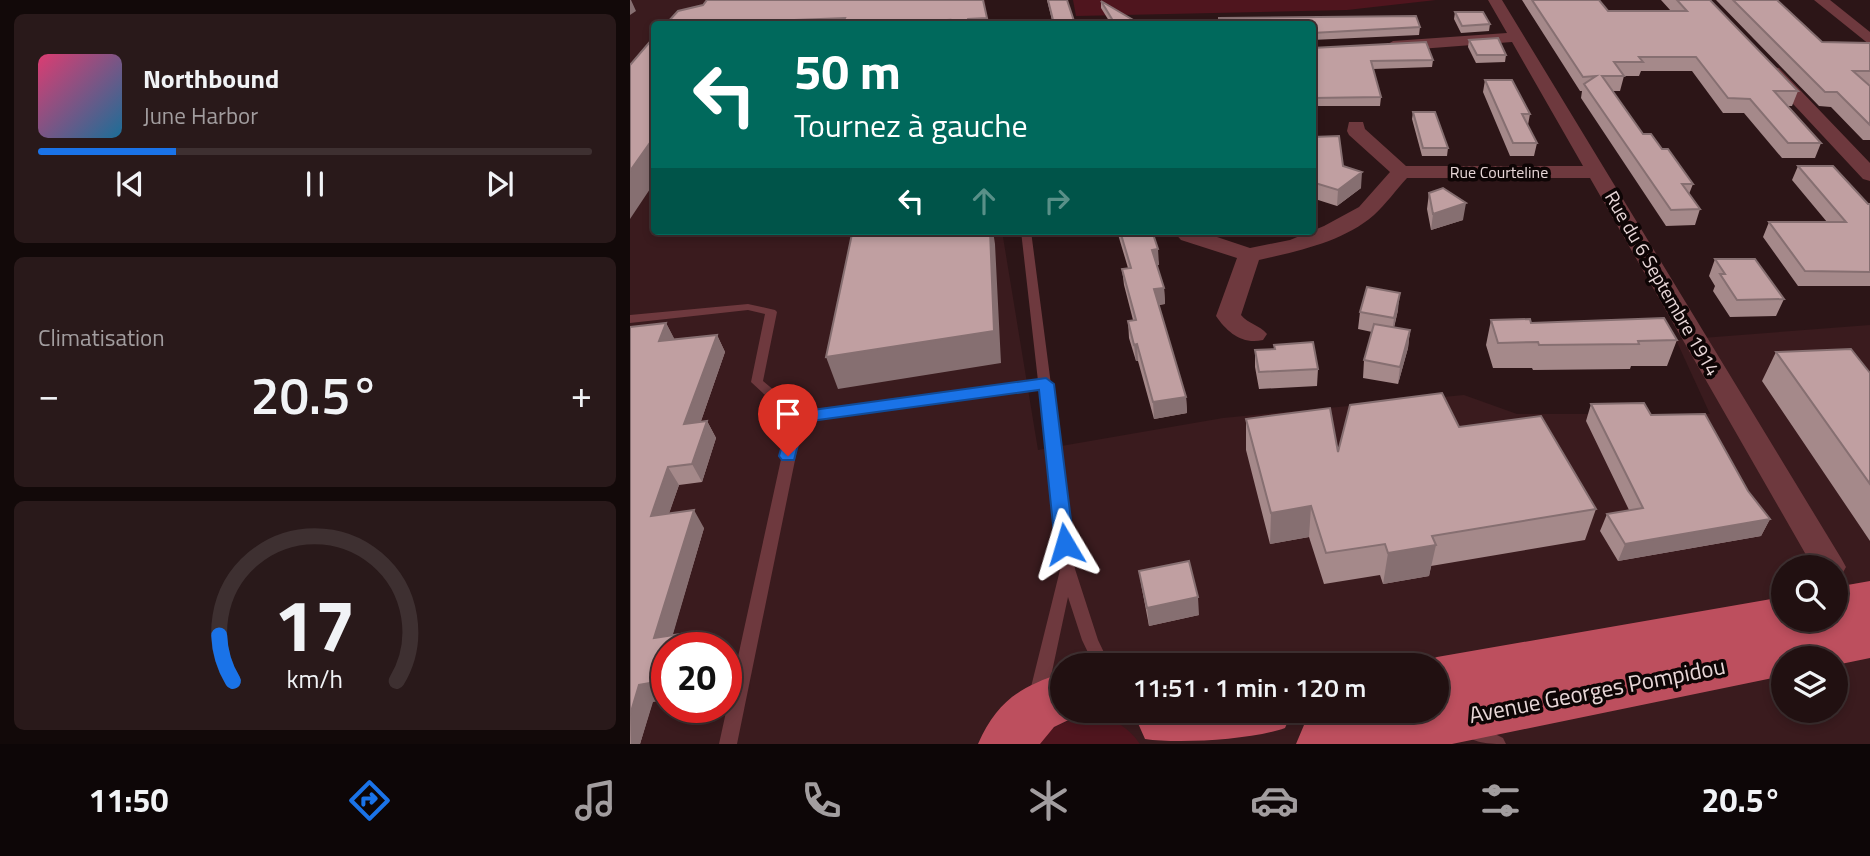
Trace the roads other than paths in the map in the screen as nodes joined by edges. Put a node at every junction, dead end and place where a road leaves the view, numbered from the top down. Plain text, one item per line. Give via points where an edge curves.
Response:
1 (1494, 0) edge
2 (1821, 0) edge
3 (1517, 37) junction
4 (1870, 40) edge
5 (1375, 47) edge
6 (1759, 58) edge
7 (1356, 126) dead end
8 (1401, 172) junction
9 (1598, 172) junction
10 (1870, 175) edge
11 (1027, 235) edge
12 (1188, 235) edge
13 (1249, 255) junction
14 (630, 319) edge
15 (1254, 334) dead end
16 (1046, 384) junction
17 (797, 417) junction
18 (1068, 569) junction
19 (1853, 611) edge
20 (1771, 621) edge
21 (1096, 653) edge
22 (1449, 699) edge
23 (1449, 699) edge
24 (1449, 704) edge
25 (1034, 717) edge
26 (1381, 723) edge
27 (728, 744) edge
28 (1324, 744) edge
29 (1497, 744) edge

1 - 3 street, Rue du 6 Septembre 1914
2 - 4 street
3 - 5 street
3 - 9 street, Rue du 6 Septembre 1914
6 - 10 street
7 - 8 street
8 - 9 street, Rue Courteline
8 - 13 street via 1366,212 1332,231
9 - 19 street, Rue du 6 Septembre 1914
11 - 16 lane
12 - 13 street
13 - 15 street via 1227,316 1238,328
14 - 17 lane via 748,307 771,313 757,382
16 - 17 lane
16 - 18 lane
17 - 27 lane
18 - 21 lane
18 - 25 lane
19 - 22 main road, Avenue Georges Pompidou
20 - 23 main road, Avenue Georges Pompidou
24 - 29 lane
26 - 28 main road, Avenue Georges Pompidou

